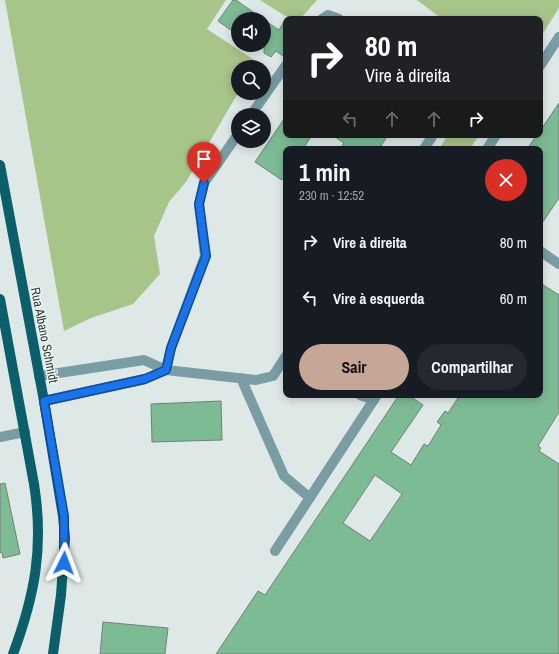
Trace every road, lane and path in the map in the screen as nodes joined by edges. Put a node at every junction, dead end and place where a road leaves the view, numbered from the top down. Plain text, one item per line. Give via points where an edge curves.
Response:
1 (559, 37) edge
2 (543, 61) edge
3 (283, 69) edge
4 (256, 108) edge
5 (231, 144) edge
6 (0, 165) edge
7 (543, 253) edge
8 (559, 264) edge
9 (0, 299) edge
10 (282, 368) edge
11 (166, 370) junction
12 (39, 376) junction
13 (241, 378) junction
14 (374, 398) edge
15 (44, 401) junction
16 (24, 432) junction
17 (0, 438) edge
18 (310, 498) junction
19 (275, 551) dead end
20 (13, 654) edge
21 (53, 654) edge

1 - 2 lane
3 - 4 lane
5 - 11 lane via 204,183 199,204 206,256 171,348
6 - 12 main road, Rua Albano Schmidt
7 - 8 lane
9 - 16 main road
10 - 13 lane via 273,376 256,380
11 - 12 lane via 144,360
11 - 13 lane
11 - 15 lane via 145,379
12 - 15 main road, Rua Albano Schmidt
13 - 18 lane via 284,476
14 - 18 lane
15 - 21 main road, Rua Albano Schmidt via 64,516 65,538 61,602
16 - 17 lane
16 - 20 main road via 37,498 39,534 34,586
18 - 19 lane

